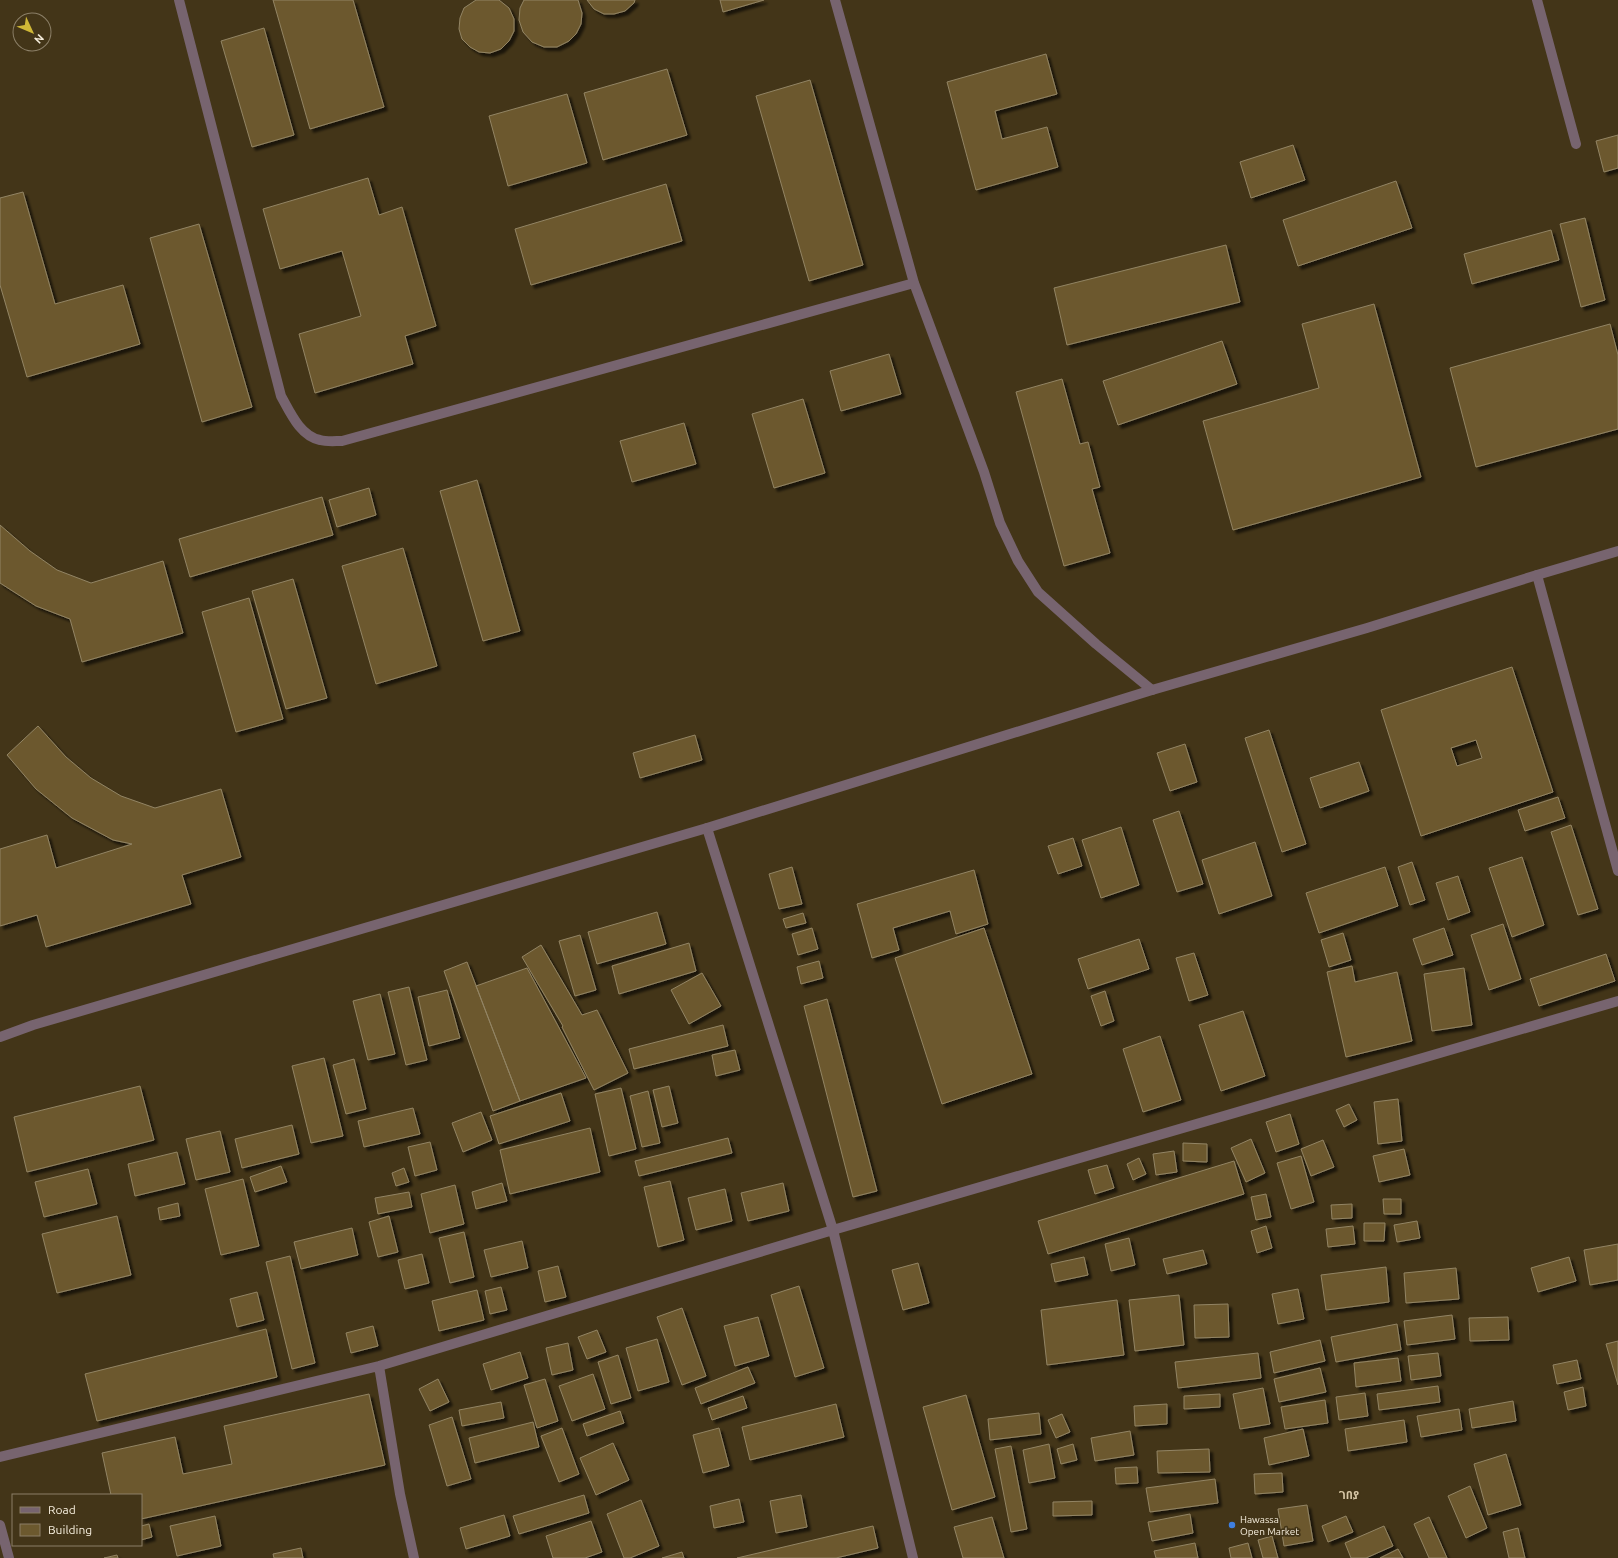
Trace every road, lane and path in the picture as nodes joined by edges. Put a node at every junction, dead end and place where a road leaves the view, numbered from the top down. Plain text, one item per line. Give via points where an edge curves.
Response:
1 (179, 0) edge
2 (835, 0) edge
3 (1537, 0) edge
4 (1576, 144) dead end
5 (914, 283) junction
6 (1618, 551) edge
7 (1537, 574) junction
8 (1152, 690) junction
9 (707, 828) junction
10 (1618, 871) edge
11 (1618, 1001) edge
12 (0, 1037) edge
13 (833, 1230) junction
14 (379, 1366) junction
15 (0, 1457) edge
16 (0, 1525) edge
17 (9, 1558) edge
18 (414, 1558) edge
19 (913, 1558) edge

1 - 5 street via 281,396 296,424 319,440 342,441
2 - 5 street
3 - 4 street
5 - 8 street via 979,458 1000,523 1018,561 1038,592
6 - 7 street
7 - 8 street via 1367,628
7 - 10 street
8 - 9 street
9 - 12 street via 40,1023
9 - 13 street
11 - 13 street
13 - 14 street
13 - 19 street
14 - 15 street
14 - 18 street via 400,1494
16 - 17 street

